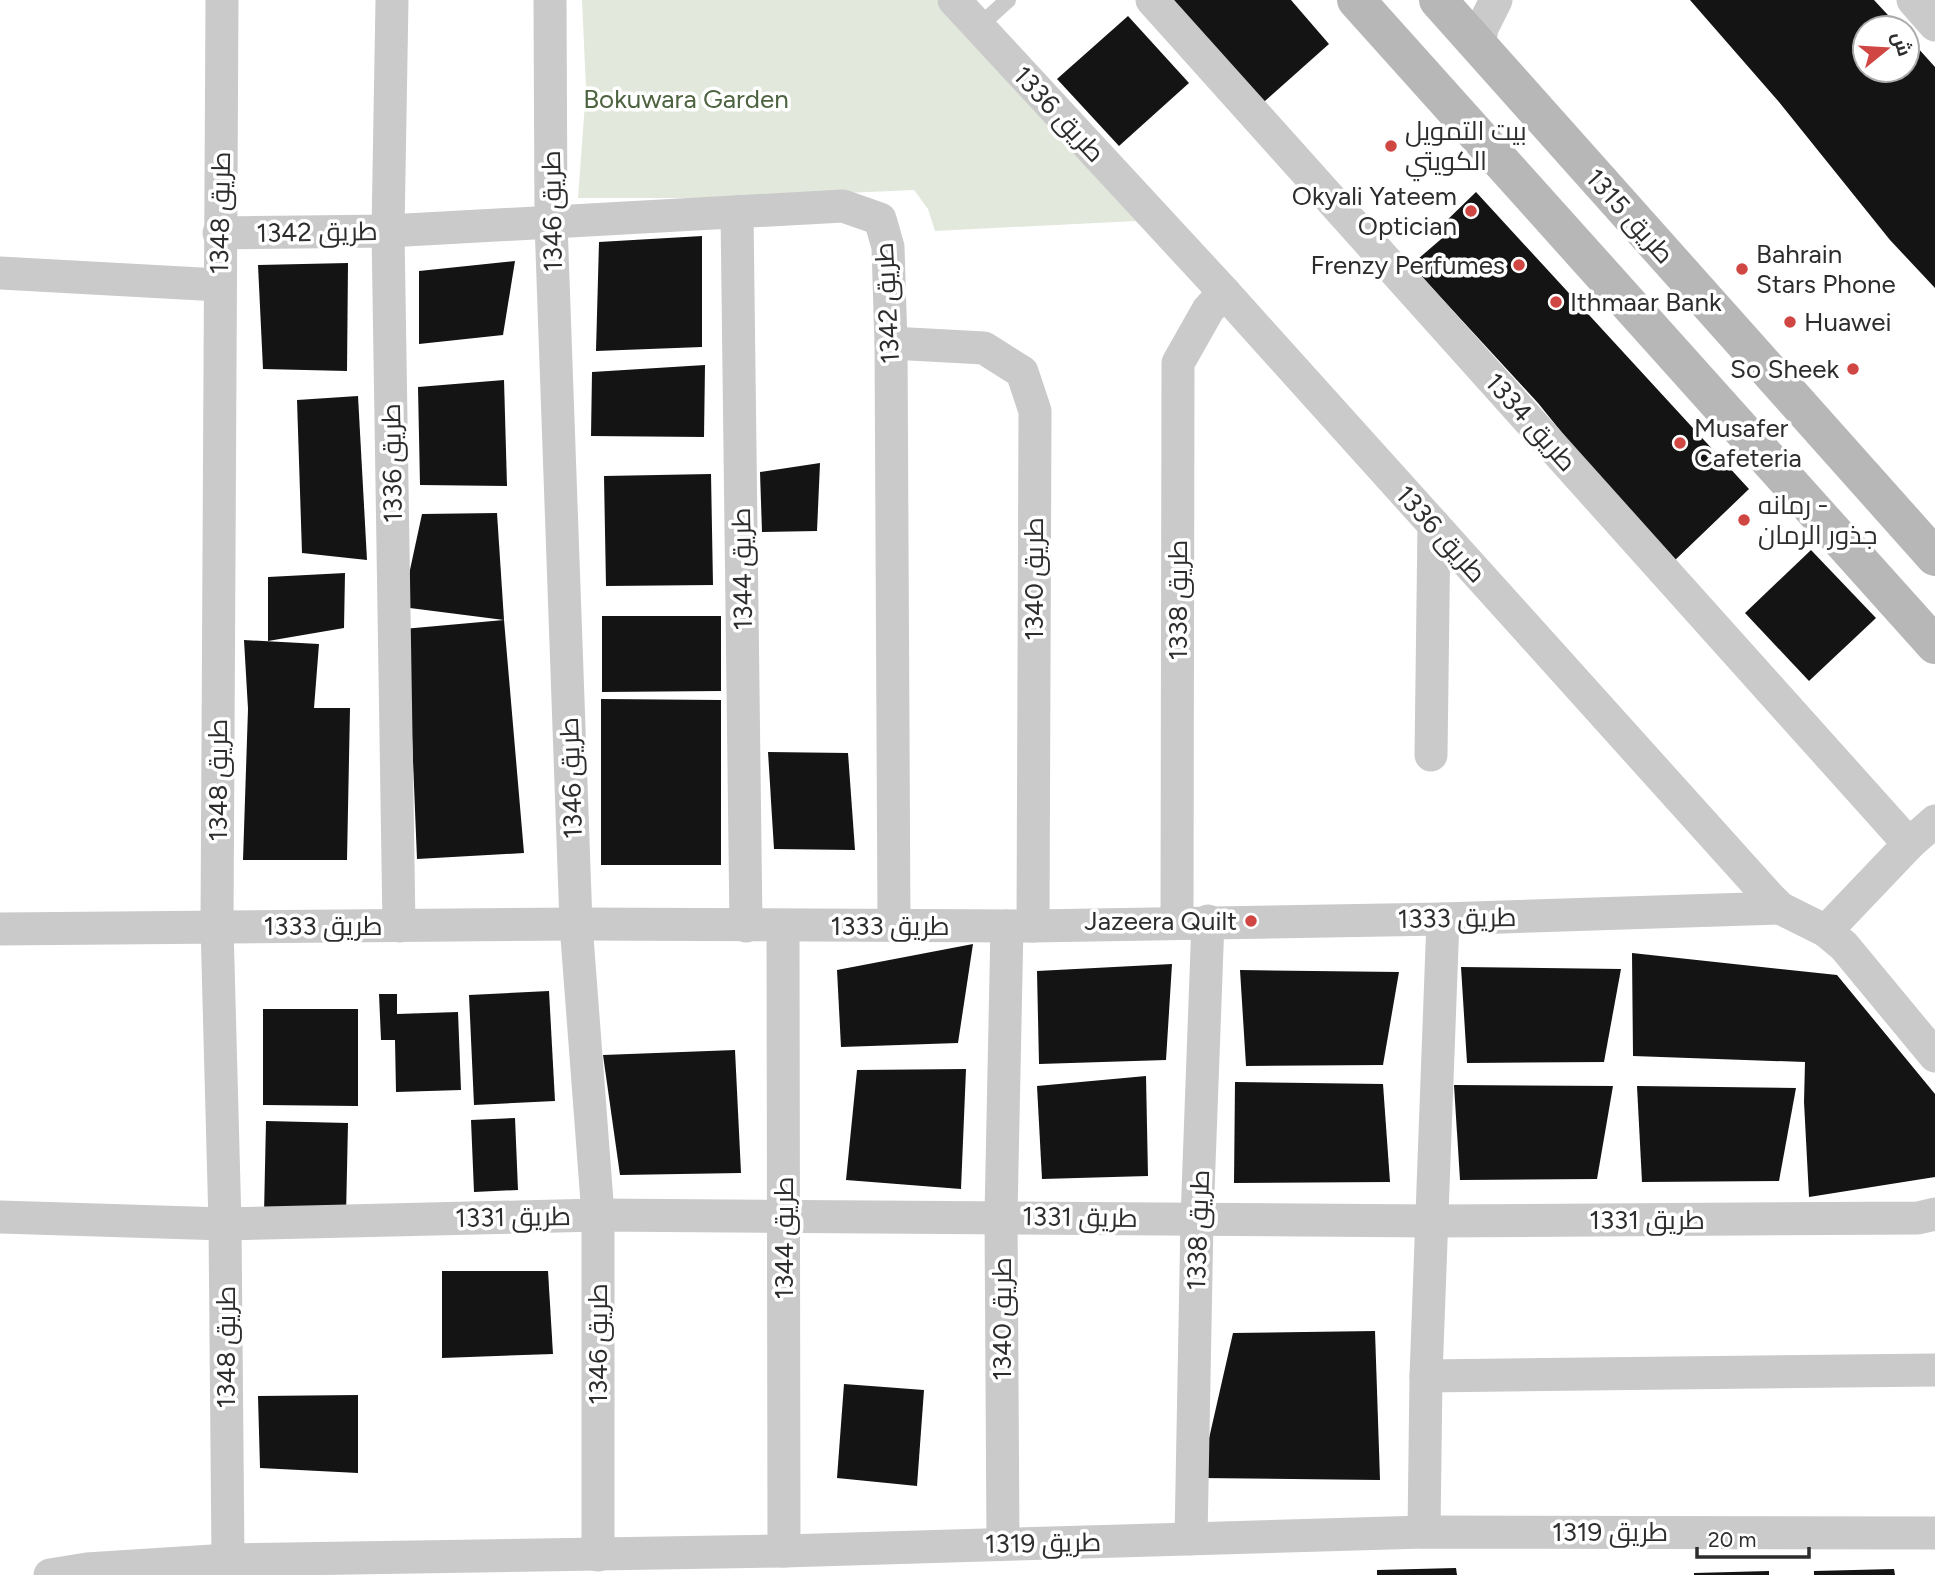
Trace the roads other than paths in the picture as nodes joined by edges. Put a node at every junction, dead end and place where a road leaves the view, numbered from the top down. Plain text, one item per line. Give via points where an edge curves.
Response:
1 (222, 0) edge
2 (392, 0) edge
3 (550, 0) edge
4 (954, 0) edge
5 (1008, 0) edge
6 (1152, 0) edge
7 (1356, 0) edge
8 (1438, 0) edge
9 (1496, 0) edge
10 (1913, 0) edge
11 (1935, 25) edge
12 (978, 27) junction
13 (1479, 47) junction
14 (737, 212) junction
15 (551, 223) junction
16 (388, 231) junction
17 (219, 233) junction
18 (0, 274) edge
19 (219, 285) junction
20 (1224, 292) junction
21 (891, 343) junction
22 (1434, 525) junction
23 (1935, 557) edge
24 (1935, 645) edge
25 (1431, 755) dead end
26 (1935, 821) edge
27 (1909, 844) junction
28 (1780, 908) junction
29 (1443, 919) junction
30 (1192, 921) junction
31 (576, 924) junction
32 (894, 925) junction
33 (217, 926) junction
34 (398, 926) junction
35 (746, 926) junction
36 (783, 926) junction
37 (1020, 926) junction
38 (0, 929) edge
39 (1826, 931) junction
40 (1935, 1056) edge
41 (1935, 1214) edge
42 (598, 1215) junction
43 (1001, 1216) junction
44 (0, 1217) edge
45 (784, 1217) junction
46 (1197, 1219) junction
47 (1434, 1221) junction
48 (225, 1224) junction
49 (1935, 1370) edge
50 (1426, 1376) junction
51 (1424, 1532) junction
52 (1935, 1533) edge
53 (1191, 1539) junction
54 (1003, 1543) junction
55 (784, 1550) junction
56 (598, 1555) junction
57 (228, 1560) junction
58 (532, 1565) edge
59 (425, 1566) edge
60 (149, 1571) edge
61 (50, 1575) edge

1 - 17 street, طريق 1348
2 - 16 street, طريق 1336
3 - 15 street, طريق 1346
4 - 12 street, طريق 1336
5 - 12 lane
6 - 27 street, طريق 1334
7 - 24 street
8 - 13 street, طريق 1315
9 - 13 street via 1482,28
10 - 11 street
12 - 20 street, طريق 1336
13 - 23 street, طريق 1315
14 - 15 street, طريق 1342
14 - 21 street, طريق 1342 via 843,206 880,219 888,247
14 - 35 street, طريق 1344
15 - 16 street, طريق 1342
15 - 31 street, طريق 1346
16 - 17 street, طريق 1342
16 - 34 street, طريق 1336
17 - 19 street, طريق 1348
18 - 19 street
19 - 33 street, طريق 1348
20 - 22 street, طريق 1336
20 - 30 street, طريق 1338 via 1208,310 1178,363
21 - 32 street, طريق 1342
21 - 37 street, طريق 1340 via 984,348 1022,372 1035,411
22 - 25 street
22 - 28 street, طريق 1336
26 - 27 street
27 - 39 street
28 - 29 street, طريق 1333
28 - 39 street, طريق 1336
29 - 30 street, طريق 1333
29 - 47 street
30 - 37 street, طريق 1333
30 - 46 street, طريق 1338
31 - 34 street, طريق 1333
31 - 35 street, طريق 1333
31 - 42 street, طريق 1346
32 - 36 street, طريق 1333
32 - 37 street, طريق 1333
33 - 34 street, طريق 1333
33 - 38 street, طريق 1333
33 - 48 street, طريق 1348
35 - 36 street, طريق 1333
36 - 45 street, طريق 1344
37 - 43 street, طريق 1340
39 - 40 street, طريق 1336 via 1844,946
41 - 47 street, طريق 1331 via 1918,1218
42 - 45 street, طريق 1331
42 - 48 street, طريق 1331
42 - 56 street, طريق 1346
43 - 45 street, طريق 1331
43 - 46 street, طريق 1331
43 - 54 street, طريق 1340
44 - 48 street, طريق 1331
45 - 55 street, طريق 1344
46 - 47 street, طريق 1331
46 - 53 street, طريق 1338
47 - 50 street
48 - 57 street, طريق 1348
49 - 50 street
50 - 51 street
51 - 52 street, طريق 1319
51 - 53 street, طريق 1319
53 - 54 street, طريق 1319
54 - 55 street, طريق 1319
55 - 56 street, طريق 1319
56 - 58 street, طريق 1319
57 - 59 street, طريق 1319
57 - 60 street, طريق 1319
58 - 59 street, طريق 1319
60 - 61 street, طريق 1319 via 128,1566

